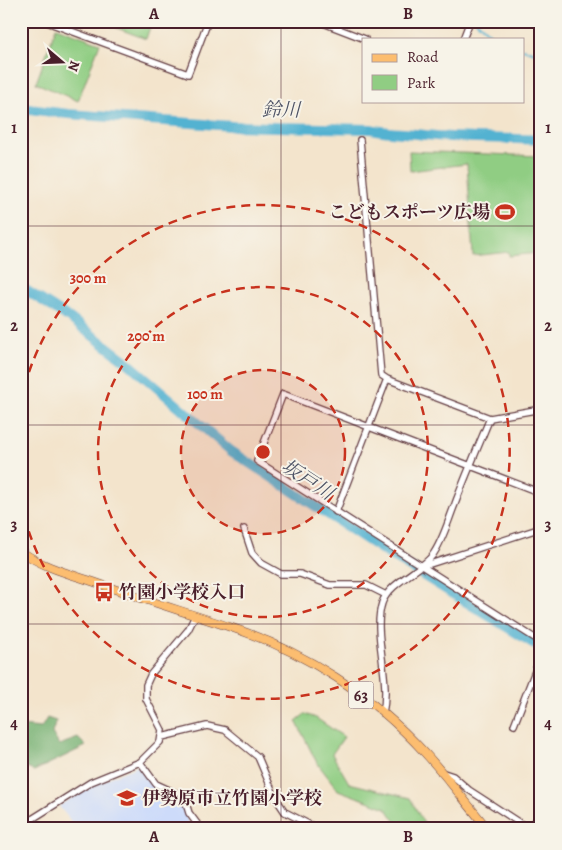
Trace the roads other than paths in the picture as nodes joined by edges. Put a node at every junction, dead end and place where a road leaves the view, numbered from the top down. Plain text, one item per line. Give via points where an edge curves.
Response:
1 (44, 21) edge
2 (208, 21) edge
3 (318, 21) edge
4 (339, 21) edge
5 (470, 21) edge
6 (337, 28) junction
7 (362, 38) edge
8 (463, 38) edge
9 (360, 140) dead end
10 (387, 379) junction
11 (541, 409) edge
12 (490, 418) junction
13 (369, 427) junction
14 (470, 466) junction
15 (541, 493) edge
16 (336, 512) junction
17 (541, 528) edge
18 (244, 529) dead end
19 (21, 551) edge
20 (422, 564) junction
21 (386, 595) junction
22 (195, 616) junction
23 (541, 642) edge
24 (541, 656) edge
25 (384, 713) junction
26 (514, 725) dead end
27 (162, 737) junction
28 (140, 762) junction
29 (441, 772) junction
30 (541, 814) edge
31 (23, 824) edge
32 (30, 829) edge
33 (201, 829) edge
34 (318, 829) edge
35 (488, 829) edge
36 (529, 829) edge

1 - 2 street via 188,74
3 - 6 street
4 - 6 street
5 - 8 street
6 - 7 street
9 - 10 street via 381,375
10 - 12 street
10 - 13 street
11 - 12 street
12 - 14 street
13 - 14 street
13 - 16 street
13 - 16 street via 283,394 257,461
14 - 15 street
14 - 20 street via 440,542
16 - 20 street
17 - 20 street
18 - 21 street via 252,553 261,563 282,574 300,574 330,585 366,585
19 - 22 main road, 63 via 57,568
20 - 21 street
20 - 23 street
21 - 25 street via 380,615 387,689
22 - 25 main road, 63 via 260,638 304,658
22 - 27 street via 146,685 146,699 160,725
24 - 26 street
25 - 29 main road, 63
27 - 28 street
27 - 34 street via 207,726 225,730 258,757 285,812
28 - 31 street via 90,782
28 - 33 street via 156,784 184,797 189,813
29 - 35 main road, 63
29 - 36 street via 453,776
30 - 36 street
31 - 32 street

